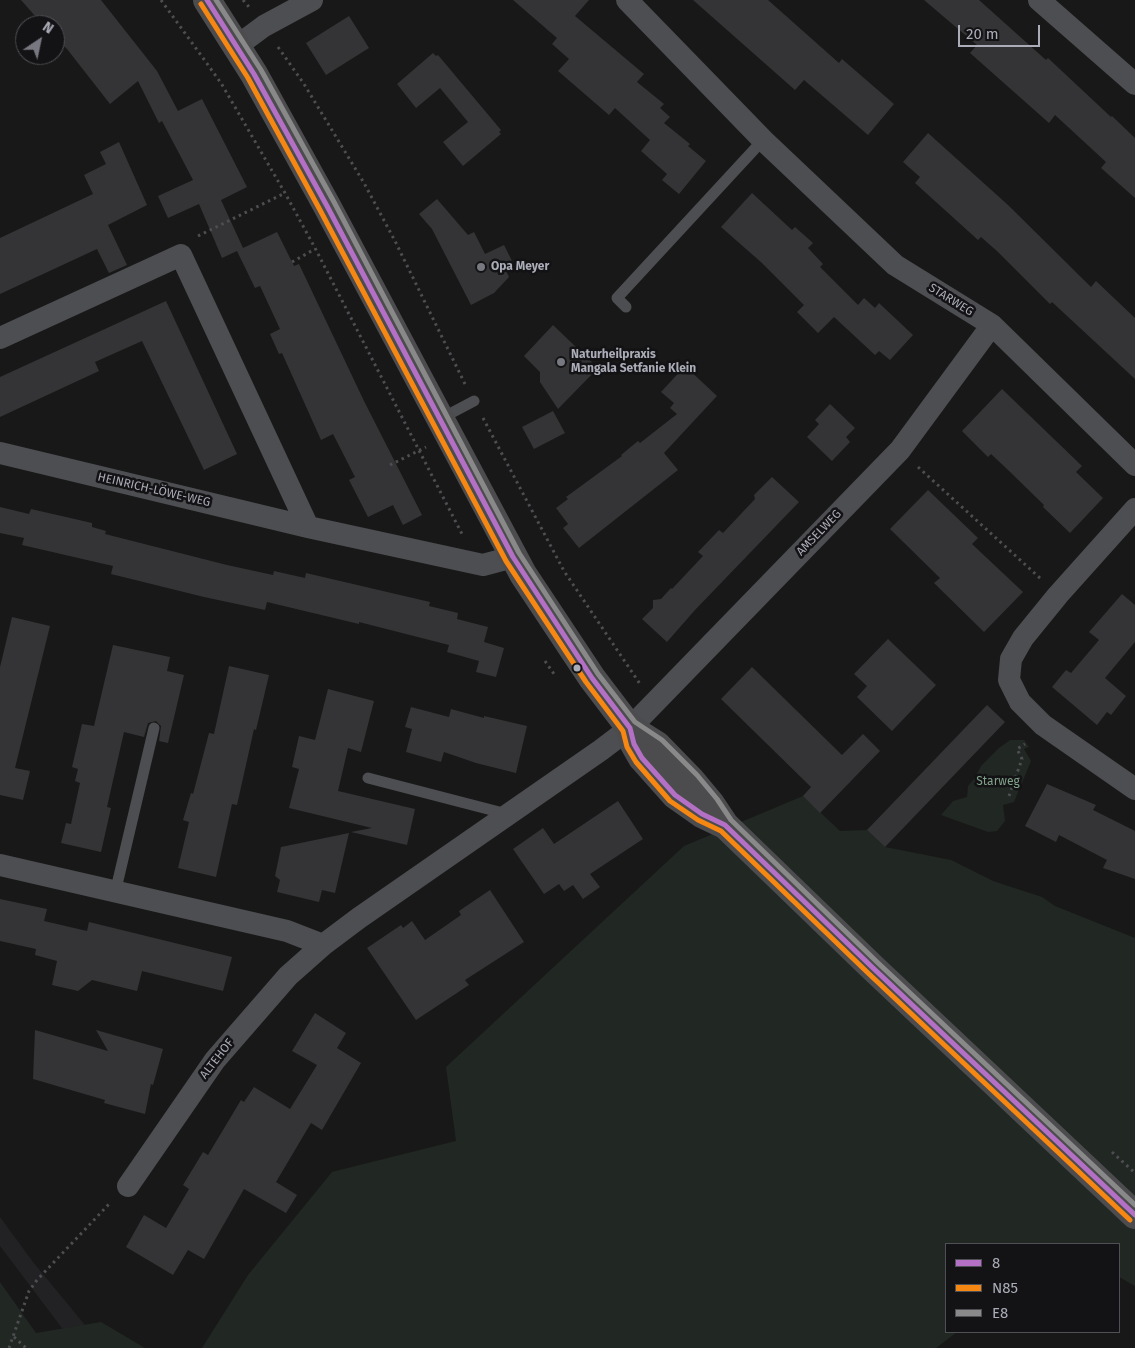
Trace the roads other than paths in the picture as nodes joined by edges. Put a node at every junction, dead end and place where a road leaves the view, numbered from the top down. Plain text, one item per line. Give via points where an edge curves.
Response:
1 (206, 0) edge
2 (312, 0) edge
3 (627, 0) edge
4 (1039, 0) edge
5 (237, 46) junction
6 (1135, 84) edge
7 (763, 140) junction
8 (626, 307) dead end
9 (992, 325) junction
10 (0, 338) edge
11 (474, 401) road end
12 (440, 419) junction
13 (0, 454) edge
14 (1135, 465) edge
15 (1135, 509) edge
16 (308, 527) junction
17 (513, 557) junction
18 (154, 728) dead end
19 (630, 728) junction
20 (368, 778) dead end
21 (1135, 789) edge
22 (508, 814) junction
23 (0, 865) edge
24 (115, 893) junction
25 (323, 946) junction
26 (128, 1186) road end
27 (1135, 1215) edge

1 - 5 street
2 - 5 street via 264,26
3 - 7 street, STARWEG
4 - 6 street
5 - 12 street via 327,206
7 - 8 lane via 618,298
7 - 9 street, STARWEG via 894,265
9 - 14 street, STARWEG
9 - 19 street, AMSELWEG via 900,450
10 - 16 street via 181,255
11 - 12 lane
12 - 17 street
13 - 16 street, HEINRICH-LÖWE-WEG
15 - 21 street via 1023,638 1011,659 1009,680 1020,702 1043,725
16 - 17 street, HEINRICH-LÖWE-WEG via 483,566
17 - 19 street via 592,678
18 - 24 lane
19 - 22 street, ALTEHOF
19 - 27 street via 642,758 675,795 725,825
20 - 22 lane
22 - 25 street, ALTEHOF
23 - 24 street
24 - 25 street via 287,931
25 - 26 street, ALTEHOF via 288,976 215,1060

